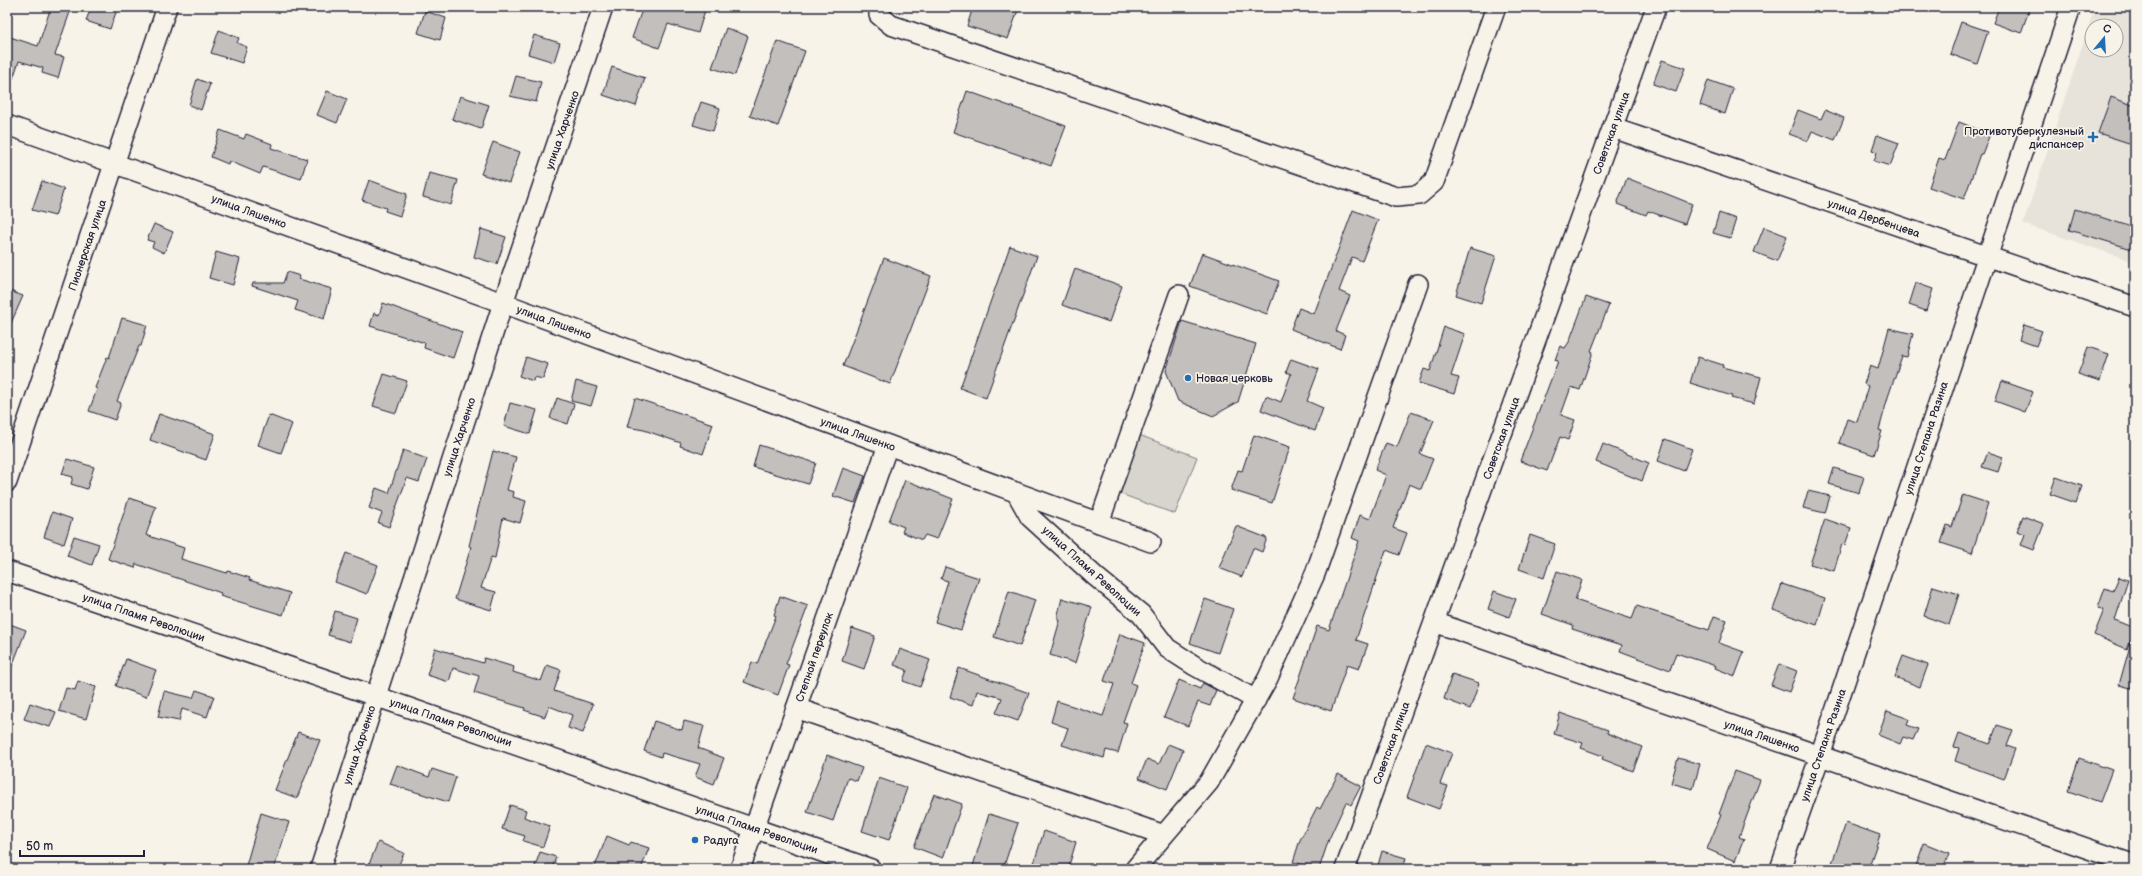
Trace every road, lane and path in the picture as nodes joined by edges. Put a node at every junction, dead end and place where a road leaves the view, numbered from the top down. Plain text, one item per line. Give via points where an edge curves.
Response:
1 (167, 7) edge
2 (603, 7) edge
3 (879, 7) edge
4 (1496, 7) edge
5 (1656, 7) edge
6 (2071, 7) edge
7 (7, 125) edge
8 (1613, 128) junction
9 (114, 162) junction
10 (1987, 256) junction
11 (1418, 284) dead end
12 (1180, 295) dead end
13 (503, 303) junction
14 (2135, 307) edge
15 (888, 445) junction
16 (7, 482) edge
17 (1016, 492) junction
18 (1099, 523) junction
19 (1150, 542) dead end
20 (7, 571) edge
21 (1434, 622) junction
22 (375, 696) junction
23 (1256, 700) junction
24 (796, 708) junction
25 (1820, 756) junction
26 (754, 828) junction
27 (1164, 835) junction
28 (2135, 865) edge
29 (320, 869) edge
30 (740, 869) edge
31 (871, 869) edge
32 (1135, 869) edge
33 (1345, 869) edge
34 (1780, 869) edge

1 - 9 street, Пионерская улица
2 - 13 street, улица Харченко
3 - 4 street via 879,14 891,25 1396,197 1419,195 1434,182
5 - 8 street, Советская улица
6 - 10 street, улица Степана Разина
7 - 9 street, улица Ляшенко
8 - 10 street, улица Дербенцева
8 - 21 street, Советская улица
9 - 13 street, улица Ляшенко
9 - 16 street, Пионерская улица
10 - 14 street, улица Дербенцева
10 - 25 street, улица Степана Разина
11 - 23 street via 1315,574
12 - 18 street
13 - 15 street, улица Ляшенко
13 - 22 street, улица Харченко
15 - 17 street, улица Ляшенко
15 - 24 street, Степной переулок
17 - 18 street, улица Ляшенко
17 - 23 street, улица Пламя Революции via 1030,517 1141,614 1167,648
18 - 19 street, улица Ляшенко
20 - 22 street, улица Пламя Революции
21 - 25 street, улица Ляшенко
21 - 33 street, Советская улица
22 - 26 street, улица Пламя Революции
22 - 29 street, улица Харченко
23 - 27 street via 1209,782
24 - 26 street, Степной переулок
24 - 27 street
25 - 28 street, улица Ляшенко
25 - 34 street, улица Степана Разина
26 - 30 street, Степной переулок
26 - 31 street, улица Пламя Революции
27 - 32 street

